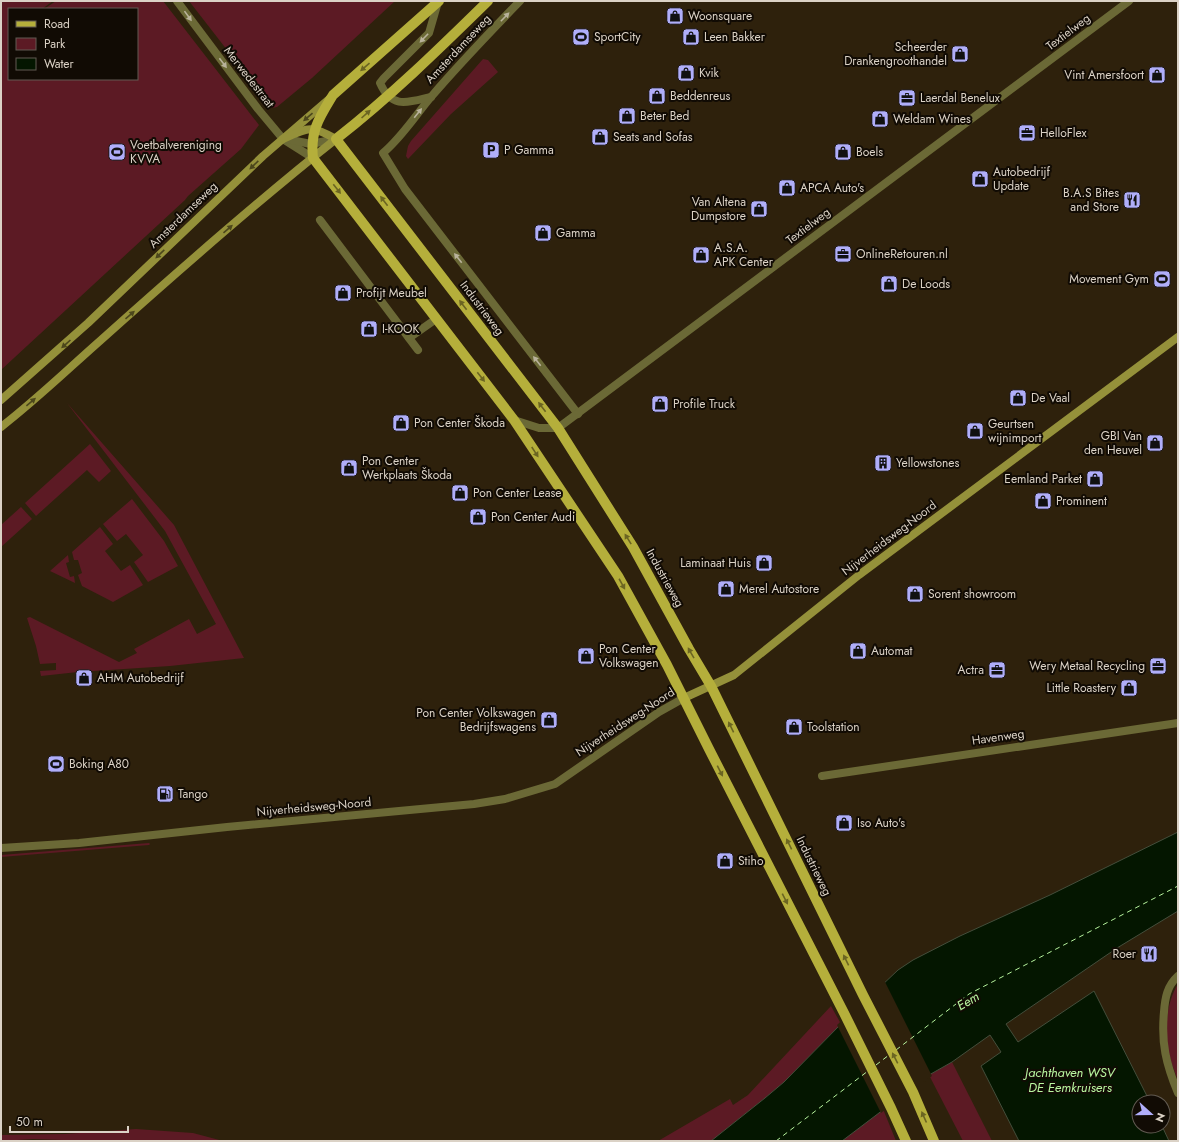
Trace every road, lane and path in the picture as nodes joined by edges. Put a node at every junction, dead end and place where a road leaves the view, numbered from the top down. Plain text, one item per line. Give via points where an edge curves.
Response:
1 (177, 1) edge
2 (439, 1) edge
3 (488, 1) edge
4 (520, 1) edge
5 (1129, 1) edge
6 (333, 95) junction
7 (388, 95) junction
8 (432, 97) junction
9 (315, 129) junction
10 (283, 139) junction
11 (336, 139) junction
12 (311, 144) junction
13 (383, 153) joint
14 (313, 158) junction
15 (320, 220) dead end
16 (436, 319) junction
17 (1178, 337) edge
18 (409, 338) junction
19 (418, 350) dead end
20 (1, 400) edge
21 (578, 414) junction
22 (514, 420) junction
23 (1, 427) edge
24 (558, 428) junction
25 (711, 686) junction
26 (684, 698) junction
27 (1178, 723) edge
28 (822, 776) dead end
29 (1, 848) edge
30 (1178, 976) edge
31 (1178, 1093) edge
32 (906, 1141) edge
33 (934, 1141) edge

1 -> 10 street, Merwedestraat
2 -> 6 main road, Amsterdamseweg
2 -> 7 street, Amsterdamseweg via 429,33 380,83
3 - 7 main road, Amsterdamseweg
8 -> 4 street, Amsterdamseweg
5 - 21 street, Textielweg
6 - 9 main road
6 -> 10 main road, Amsterdamseweg
7 - 8 street, Amsterdamseweg via 394,101 404,103
11 -> 7 main road, Amsterdamseweg
13 -> 8 street, Amsterdamseweg
9 - 10 main road via 305,129
9 - 11 main road, Industrieweg
9 - 12 main road
10 - 12 street
10 - 14 street, Merwedestraat
10 -> 20 main road, Amsterdamseweg via 88,324
11 - 12 street
11 - 14 main road, Amsterdamseweg
24 -> 11 main road, Industrieweg
12 - 14 main road
21 -> 13 street, Industrieweg via 405,189
14 -> 16 main road
23 -> 14 main road, Amsterdamseweg
15 - 18 street
16 - 18 street
16 -> 22 main road
17 - 25 main road, Nijverheidsweg-Noord via 859,575 734,675
18 - 19 street
21 - 24 street, Textielweg
22 - 24 street via 539,428
22 -> 26 main road via 618,576
25 -> 24 main road, Industrieweg via 633,547
25 - 26 main road, Nijverheidsweg-Noord
33 -> 25 main road, Industrieweg via 913,1092
26 - 29 street, Nijverheidsweg-Noord via 659,712 555,784 505,799 79,843
26 -> 32 main road
27 - 28 street, Havenweg
30 - 31 street via 1169,986 1162,1030 1165,1054

